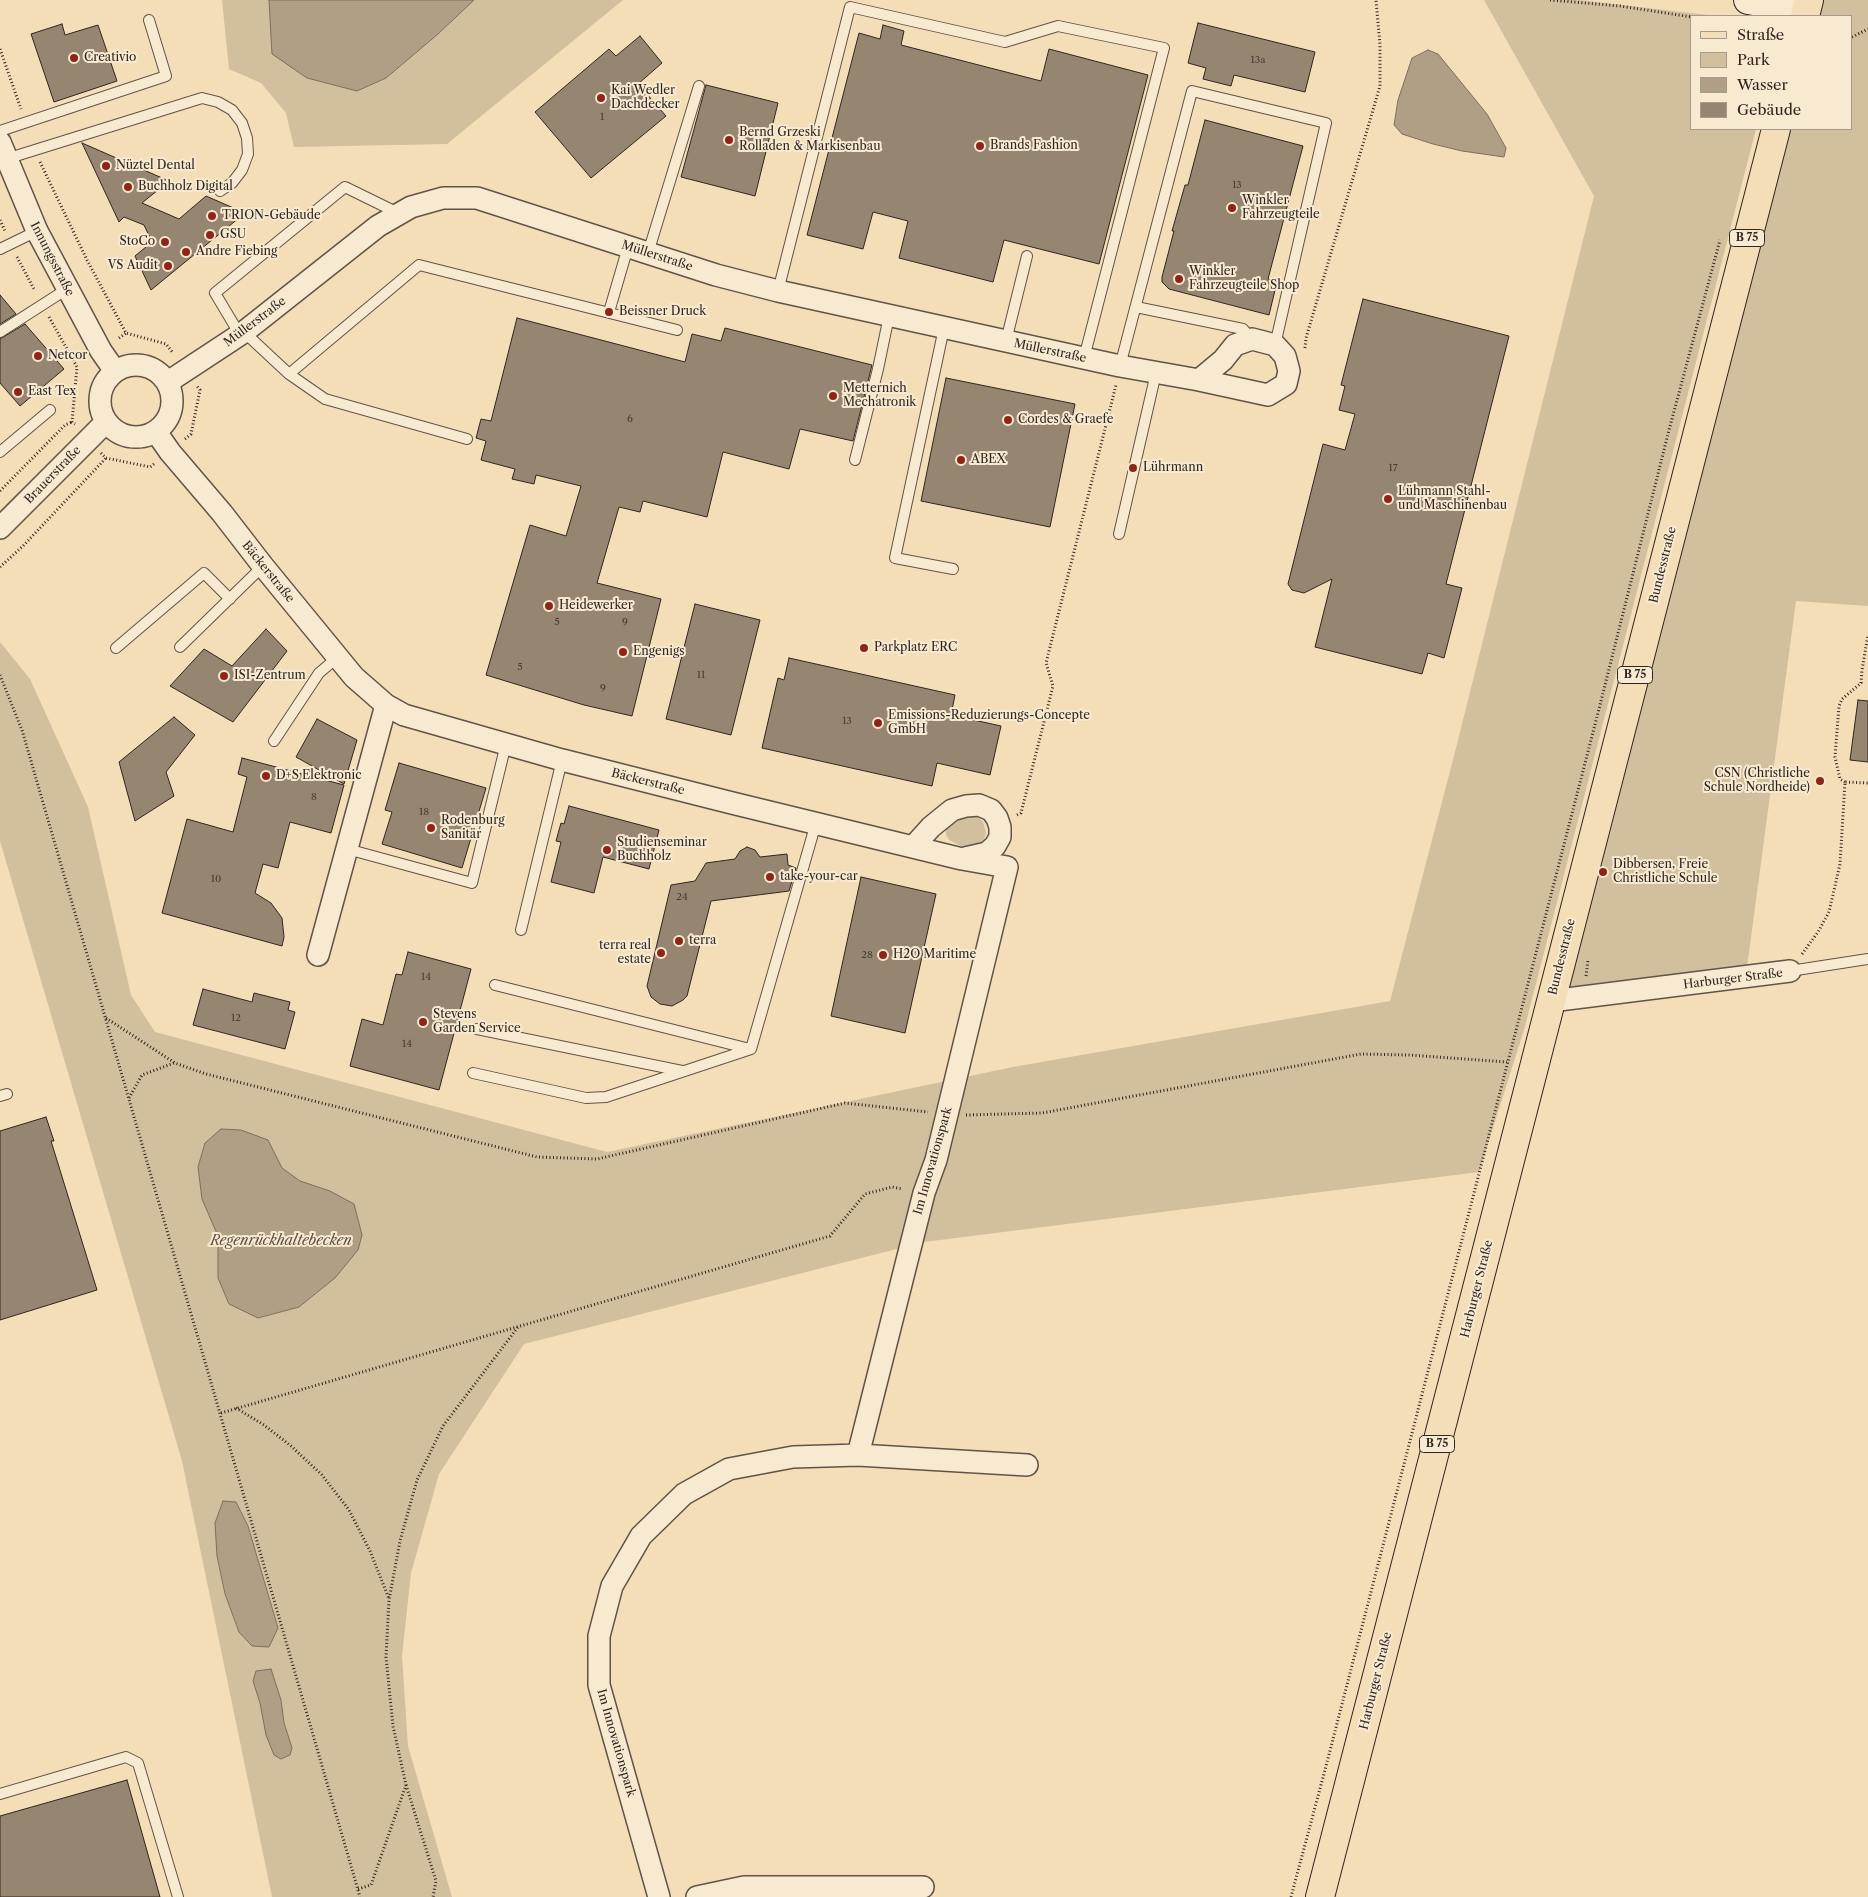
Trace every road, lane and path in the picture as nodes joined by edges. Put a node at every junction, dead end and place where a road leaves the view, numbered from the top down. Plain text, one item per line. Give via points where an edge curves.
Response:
1 (1376, 0) edge
2 (1550, 0) edge
3 (1729, 0) edge
4 (1748, 0) edge
5 (1807, 9) edge
6 (1758, 15) edge
7 (1690, 17) edge
8 (149, 20) dead end
9 (1868, 28) edge
10 (1853, 36) edge
11 (0, 48) edge
12 (699, 86) dead end
13 (26, 122) junction
14 (1776, 130) edge
15 (0, 131) edge
16 (36, 150) junction
17 (3, 151) edge
18 (220, 191) dead end
19 (399, 214) junction
20 (37, 231) junction
21 (1722, 232) dead end
22 (0, 250) edge
23 (638, 250) junction
24 (1027, 256) dead end
25 (66, 289) junction
26 (778, 291) junction
27 (1136, 307) junction
28 (609, 312) junction
29 (888, 316) junction
30 (944, 328) junction
31 (677, 330) dead end
32 (0, 332) edge
33 (126, 333) junction
34 (242, 333) junction
35 (119, 338) dead end
36 (1252, 339) junction
37 (1006, 341) junction
38 (1275, 345) junction
39 (173, 353) dead end
40 (1304, 357) dead end
41 (1084, 358) junction
42 (84, 362) dead end
43 (1120, 366) junction
44 (115, 371) junction
45 (1156, 373) junction
46 (289, 374) junction
47 (1198, 380) junction
48 (168, 382) junction
49 (195, 383) dead end
50 (50, 410) dead end
51 (72, 422) junction
52 (106, 422) junction
53 (77, 427) dead end
54 (156, 432) junction
55 (467, 439) dead end
56 (184, 440) dead end
57 (0, 452) edge
58 (101, 453) dead end
59 (106, 458) junction
60 (855, 460) dead end
61 (158, 461) dead end
62 (0, 491) edge
63 (0, 528) edge
64 (1119, 534) dead end
65 (0, 566) edge
66 (263, 566) junction
67 (953, 569) dead end
68 (230, 598) junction
69 (1868, 635) edge
70 (180, 647) dead end
71 (116, 648) dead end
72 (338, 657) junction
73 (0, 676) edge
74 (386, 705) junction
75 (274, 741) dead end
76 (506, 744) junction
77 (562, 760) junction
78 (1845, 782) junction
79 (1868, 783) edge
80 (1022, 813) dead end
81 (816, 823) junction
82 (913, 847) junction
83 (347, 849) junction
84 (962, 859) junction
85 (1007, 867) joint
86 (521, 930) dead end
87 (318, 955) dead end
88 (1868, 959) edge
89 (1790, 971) junction
90 (495, 985) dead end
91 (1551, 1002) junction
92 (106, 1018) junction
93 (477, 1029) dead end
94 (751, 1049) junction
95 (1507, 1062) junction
96 (175, 1063) junction
97 (682, 1072) junction
98 (473, 1073) dead end
99 (129, 1098) junction
100 (947, 1115) junction
101 (924, 1194) junction
102 (519, 1326) junction
103 (236, 1408) junction
104 (220, 1413) junction
105 (858, 1455) junction
106 (1027, 1465) dead end
107 (389, 1600) junction
108 (406, 1785) junction
109 (0, 1794) edge
110 (923, 1887) dead end
111 (358, 1889) junction
112 (1321, 1892) edge
113 (178, 1897) edge
114 (360, 1897) edge
115 (433, 1897) edge
116 (659, 1897) edge
117 (697, 1897) edge
118 (1291, 1897) edge

1 - 40 path via 1380,86 1306,338
2 - 7 path
3 - 6 street
4 - 5 street
8 - 13 lane via 166,76
9 - 10 path
11 - 13 path
12 - 23 lane
13 - 15 lane
14 - 91 main road, Bundesstraße / B 75
16 - 17 lane
16 - 18 lane via 202,98 232,110 248,138 248,154 242,170
16 - 33 path via 86,260
17 - 20 street, Innungsstraße
19 - 23 street, Müllerstraße via 443,198 477,198
19 - 34 street, Müllerstraße via 378,226
19 - 34 lane via 345,187 215,293
20 - 22 lane
20 - 25 street, Innungsstraße
21 - 95 path
23 - 26 street, Müllerstraße
23 - 28 lane
24 - 37 lane
25 - 32 lane
25 - 44 street, Innungsstraße
26 - 29 street, Müllerstraße
26 - 41 lane via 850,7 1005,42 1058,26 1164,48
27 - 36 lane via 1243,329
27 - 38 lane via 1192,91 1326,124
27 - 43 lane
28 - 31 lane
28 - 46 lane via 419,265
29 - 30 street, Müllerstraße
29 - 60 lane
30 - 37 street, Müllerstraße
30 - 67 lane via 895,558
33 - 35 path
33 - 39 path via 166,344
34 - 46 lane
34 - 48 street, Müllerstraße
36 - 38 street
36 - 47 street via 1235,345 1223,360
37 - 41 street, Müllerstraße
38 - 47 street, Müllerstraße via 1285,356 1289,371 1286,384 1268,395
41 - 43 street, Müllerstraße
42 - 51 path via 77,367
43 - 45 street, Müllerstraße
43 - 80 path via 1046,663 1053,686
44 - 48 street via 128,365 144,365 158,371
44 - 52 street via 105,382 100,395 100,409
45 - 47 street, Müllerstraße
45 - 64 lane
46 - 55 lane via 325,399
48 - 54 street via 173,395 172,409
49 - 56 path via 200,390 192,434
50 - 57 lane
51 - 53 path
51 - 62 path via 65,425
52 - 54 street via 116,432 129,437 143,437
52 - 63 street, Brauerstraße
54 - 66 street, Bäckerstraße
58 - 59 path
59 - 61 path via 150,467
59 - 65 path
66 - 68 lane
66 - 72 street, Bäckerstraße
68 - 70 lane
68 - 71 lane via 204,573
69 - 78 path via 1861,683 1842,699 1839,706 1835,757 1840,779
72 - 74 street, Bäckerstraße via 354,677
72 - 75 lane via 319,673
73 - 92 path via 22,730
74 - 76 street, Bäckerstraße via 404,715
74 - 83 street
76 - 77 street, Bäckerstraße
76 - 83 lane via 472,883
77 - 81 street, Bäckerstraße
77 - 86 lane
78 - 79 path
78 - 89 path via 1840,864 1829,912
81 - 82 street, Bäckerstraße
81 - 94 lane
82 - 84 street, Bäckerstraße
82 - 84 street, Bäckerstraße via 931,826 952,810 980,805 991,810 1000,827 1000,837 995,846 987,853
83 - 87 street
84 - 85 street, Bäckerstraße
85 - 100 street, Im Innovationspark
88 - 89 lane, Harburger Straße
89 - 91 street, Harburger Straße
90 - 94 lane
91 - 112 main road, Harburger Straße / B 75
92 - 96 path
92 - 99 path
93 - 97 lane
94 - 97 lane
95 - 100 path via 1362,1054 1042,1113
95 - 118 path
96 - 99 path via 142,1075
96 - 100 path via 206,1074 537,1157 597,1159 845,1103
97 - 98 lane via 606,1097 586,1098
99 - 104 path
100 - 101 street, Im Innovationspark
101 - 102 path via 892,1187 865,1194 830,1236
101 - 105 street, Im Innovationspark
102 - 103 path
102 - 107 path via 443,1426 421,1472 400,1541
103 - 104 path
103 - 107 path via 291,1446 322,1475 349,1510 370,1551
104 - 111 path
105 - 106 street, Im Innovationspark
105 - 116 street, Im Innovationspark via 793,1457 729,1469 684,1494 641,1536 612,1586 599,1636 599,1685
107 - 108 path via 386,1657 393,1726
108 - 111 path via 371,1884
108 - 115 path via 436,1881
109 - 113 lane via 126,1757 138,1763
110 - 117 street via 744,1887
111 - 114 path

